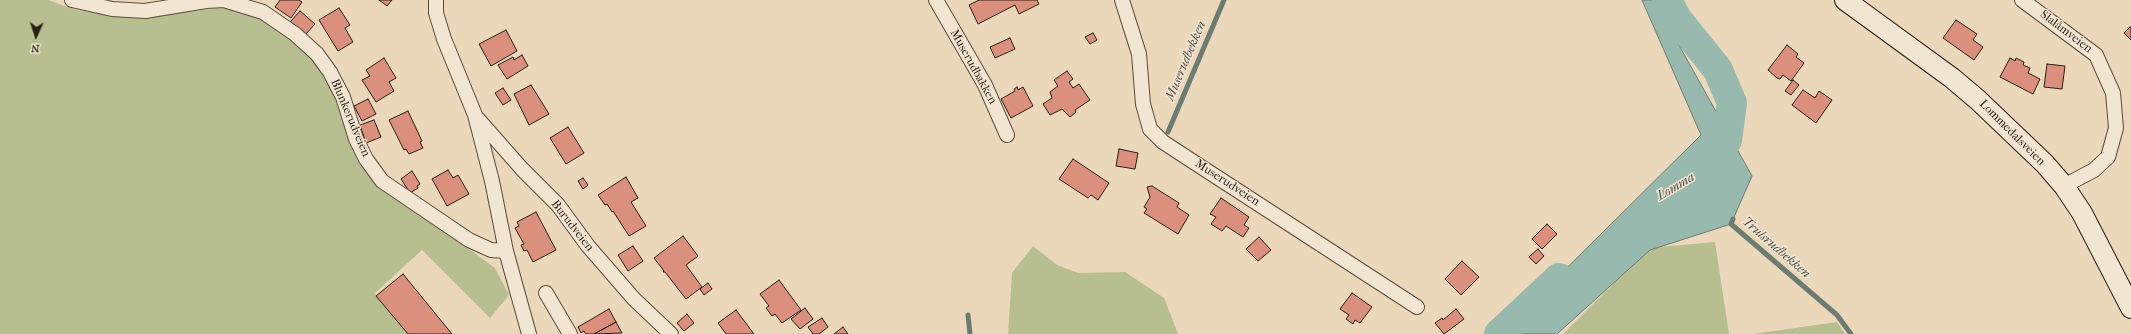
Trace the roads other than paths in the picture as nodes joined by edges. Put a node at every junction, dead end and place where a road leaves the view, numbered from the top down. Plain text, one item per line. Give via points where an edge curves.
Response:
1 (72, 0) edge
2 (436, 0) edge
3 (936, 0) edge
4 (1122, 0) edge
5 (1845, 0) edge
6 (2022, 0) edge
7 (476, 115) junction
8 (1007, 135) dead end
9 (2064, 186) junction
10 (506, 251) junction
11 (546, 293) dead end
12 (1417, 307) dead end
13 (2131, 308) edge
14 (529, 334) edge
15 (570, 334) edge
16 (671, 334) edge

1 - 10 street, Blunkerudveien via 112,9 145,11 224,0 263,12 295,34 317,54 330,72 343,97 356,139 366,159 382,181 469,240 491,250
2 - 7 street, Burudveien via 436,13 444,39
3 - 8 street, Muserudbakken via 985,85
4 - 12 street, Muserudveien via 1139,54 1143,104 1150,129 1163,142
5 - 9 main road, Lommedalsveien via 1978,100 2008,127
6 - 9 street, Slalåmveien via 2096,56 2113,93 2116,128 2108,156 2094,170
7 - 10 street, Burudveien
7 - 16 street, Burudveien via 522,169 558,205 588,246 634,299
9 - 13 main road, Lommedalsveien via 2099,243
10 - 14 street, Burudveien
11 - 15 street

